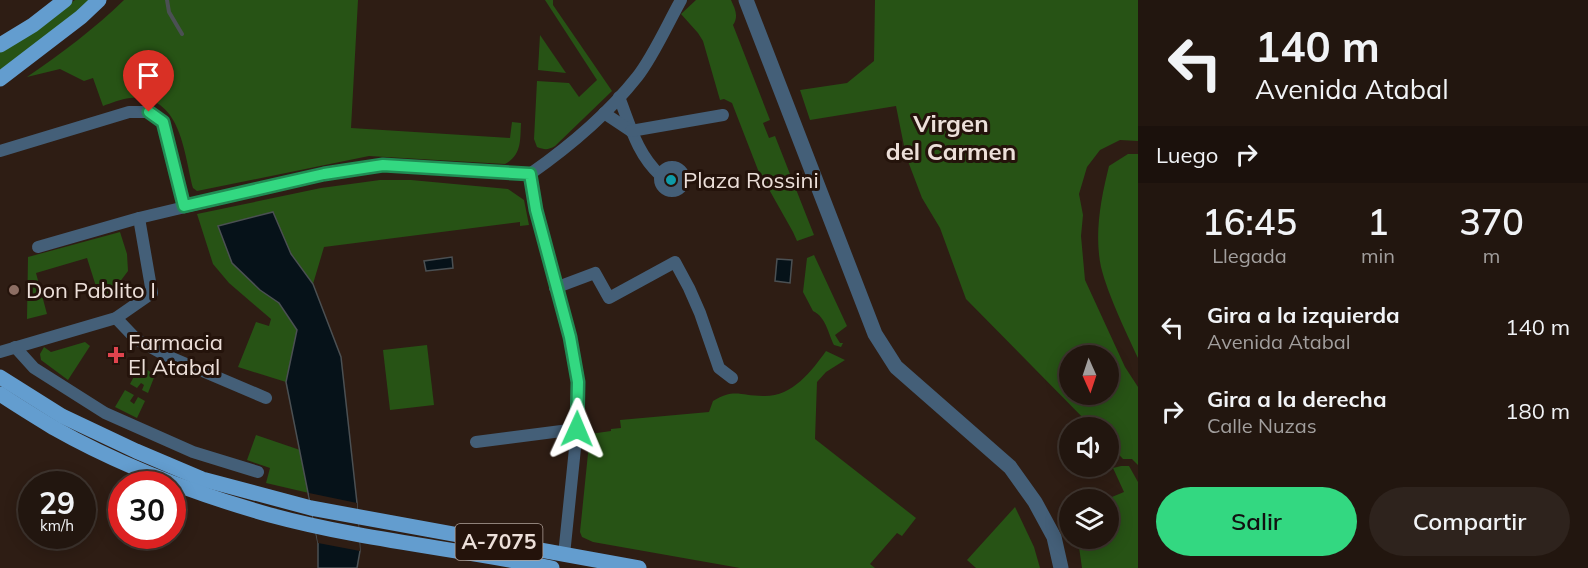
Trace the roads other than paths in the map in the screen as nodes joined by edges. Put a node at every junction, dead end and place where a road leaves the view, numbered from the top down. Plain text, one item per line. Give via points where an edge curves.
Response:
1 (65, 0) edge
2 (99, 0) edge
3 (681, 0) edge
4 (746, 0) edge
5 (0, 45) edge
6 (0, 79) edge
7 (619, 97) junction
8 (604, 113) junction
9 (723, 115) dead end
10 (631, 131) junction
11 (0, 151) edge
12 (530, 174) junction
13 (660, 175) dead end
14 (184, 206) junction
15 (139, 218) junction
16 (38, 247) dead end
17 (555, 288) junction
18 (116, 318) junction
19 (0, 343) edge
20 (15, 347) junction
21 (0, 352) edge
22 (0, 377) edge
23 (732, 378) dead end
24 (0, 394) edge
25 (266, 398) dead end
26 (577, 429) junction
27 (476, 442) dead end
28 (258, 472) dead end
29 (564, 555) junction
30 (552, 568) edge
31 (639, 568) edge
32 (1061, 568) edge

1 - 5 main road
2 - 6 main road
3 - 7 street via 639,75
4 - 32 street via 875,334 896,367 1010,467 1054,537
7 - 8 street
7 - 10 street
8 - 10 street
8 - 12 street
9 - 10 street
10 - 13 street via 649,165
11 - 14 street via 129,112 149,112 163,122
12 - 14 street via 383,165 324,174
12 - 17 street
14 - 15 street
15 - 16 street
15 - 18 street via 152,293
17 - 23 street via 595,273 609,298 675,262 697,305 719,368
17 - 26 street via 578,382
18 - 20 street
18 - 25 street via 136,339 165,356
19 - 20 street
20 - 21 street
20 - 28 street via 34,368 105,413 193,452
22 - 29 main road, A-7075 via 62,416 202,479 311,508
24 - 30 main road, A-7075 via 55,429 197,492 315,526
26 - 27 street
26 - 29 street
29 - 31 main road, A-7075

